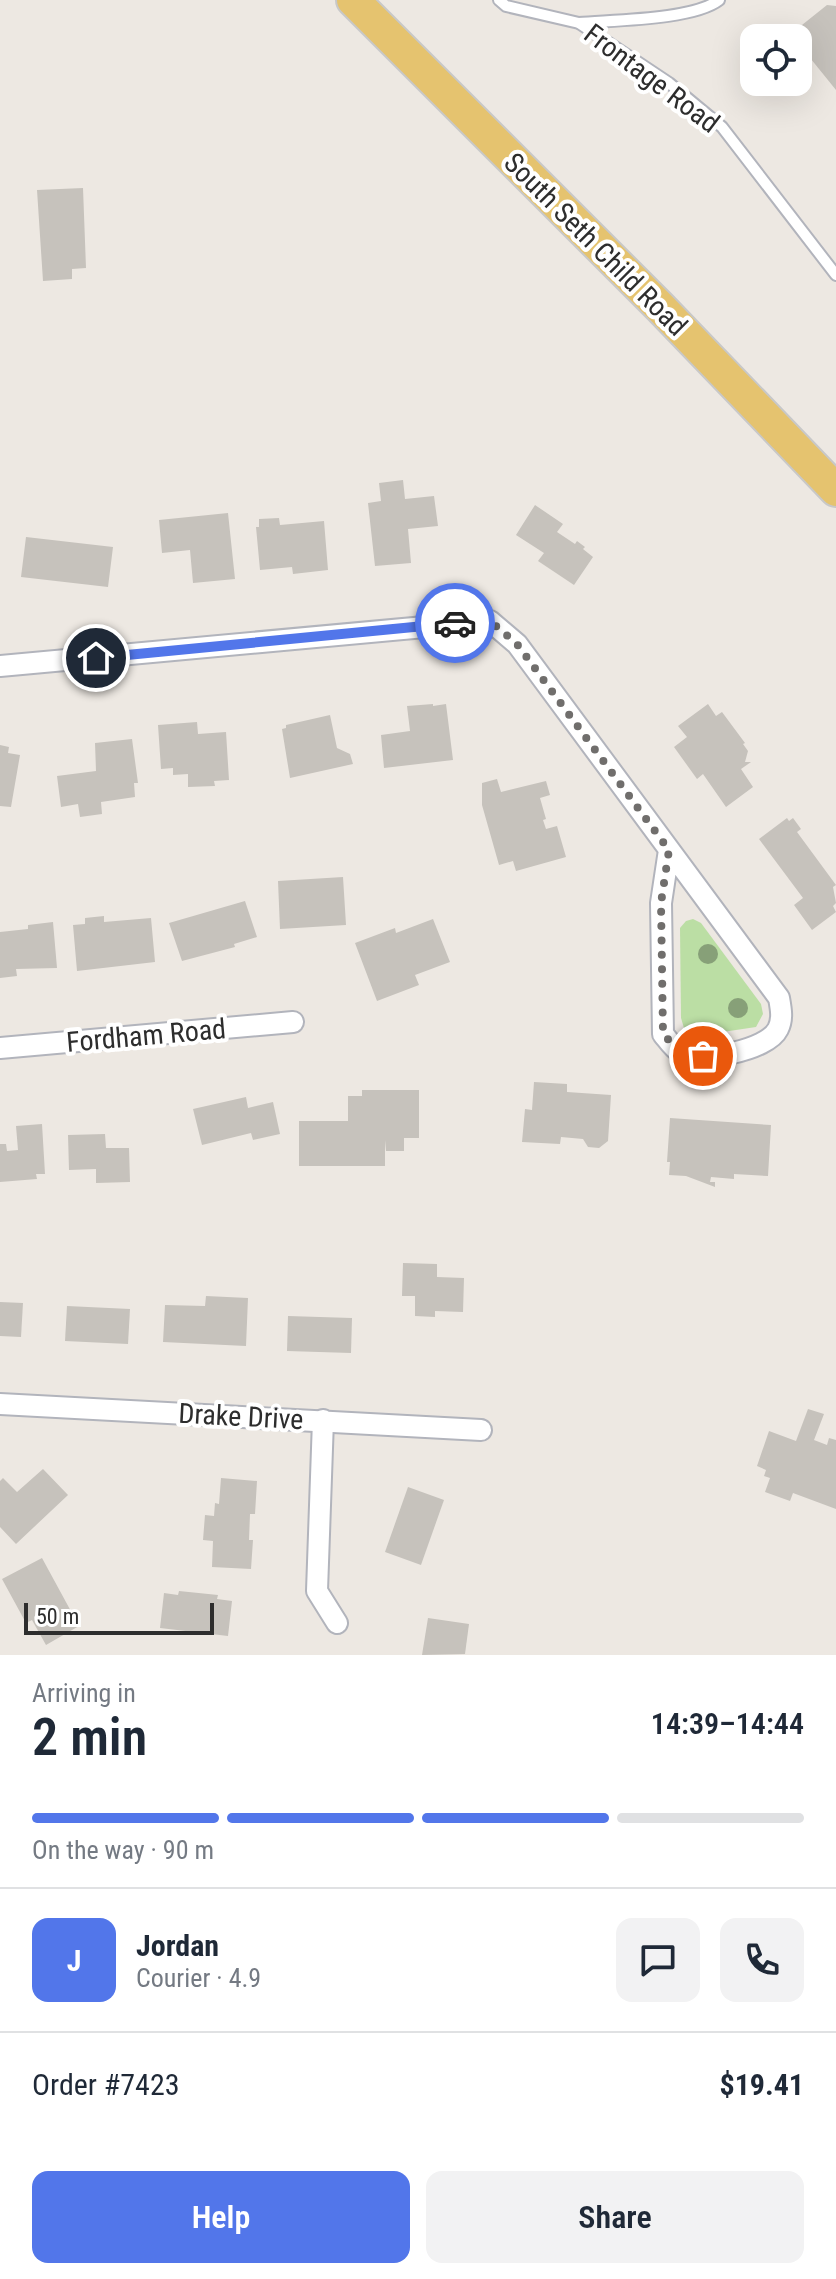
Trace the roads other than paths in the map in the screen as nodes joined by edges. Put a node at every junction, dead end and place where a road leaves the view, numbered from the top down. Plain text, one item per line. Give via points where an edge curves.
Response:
1 (353, 0) edge
2 (499, 0) edge
3 (719, 0) edge
4 (579, 23) junction
5 (836, 275) edge
6 (836, 490) edge
7 (0, 666) edge
8 (669, 850) junction
9 (293, 1022) dead end
10 (0, 1048) edge
11 (0, 1404) edge
12 (323, 1420) junction
13 (481, 1430) dead end
14 (337, 1623) dead end

1 - 6 main road, South Seth Child Road
2 - 4 lane, Frontage Road
3 - 4 lane via 666,16
4 - 5 lane, Frontage Road via 669,83 722,127
7 - 8 street via 490,621 517,644
8 - 8 street via 661,903 663,1034 681,1053 695,1056 757,1047 778,1029 779,998
9 - 10 street, Fordham Road
11 - 12 street, Drake Drive
12 - 13 street, Drake Drive
12 - 14 street via 317,1591

